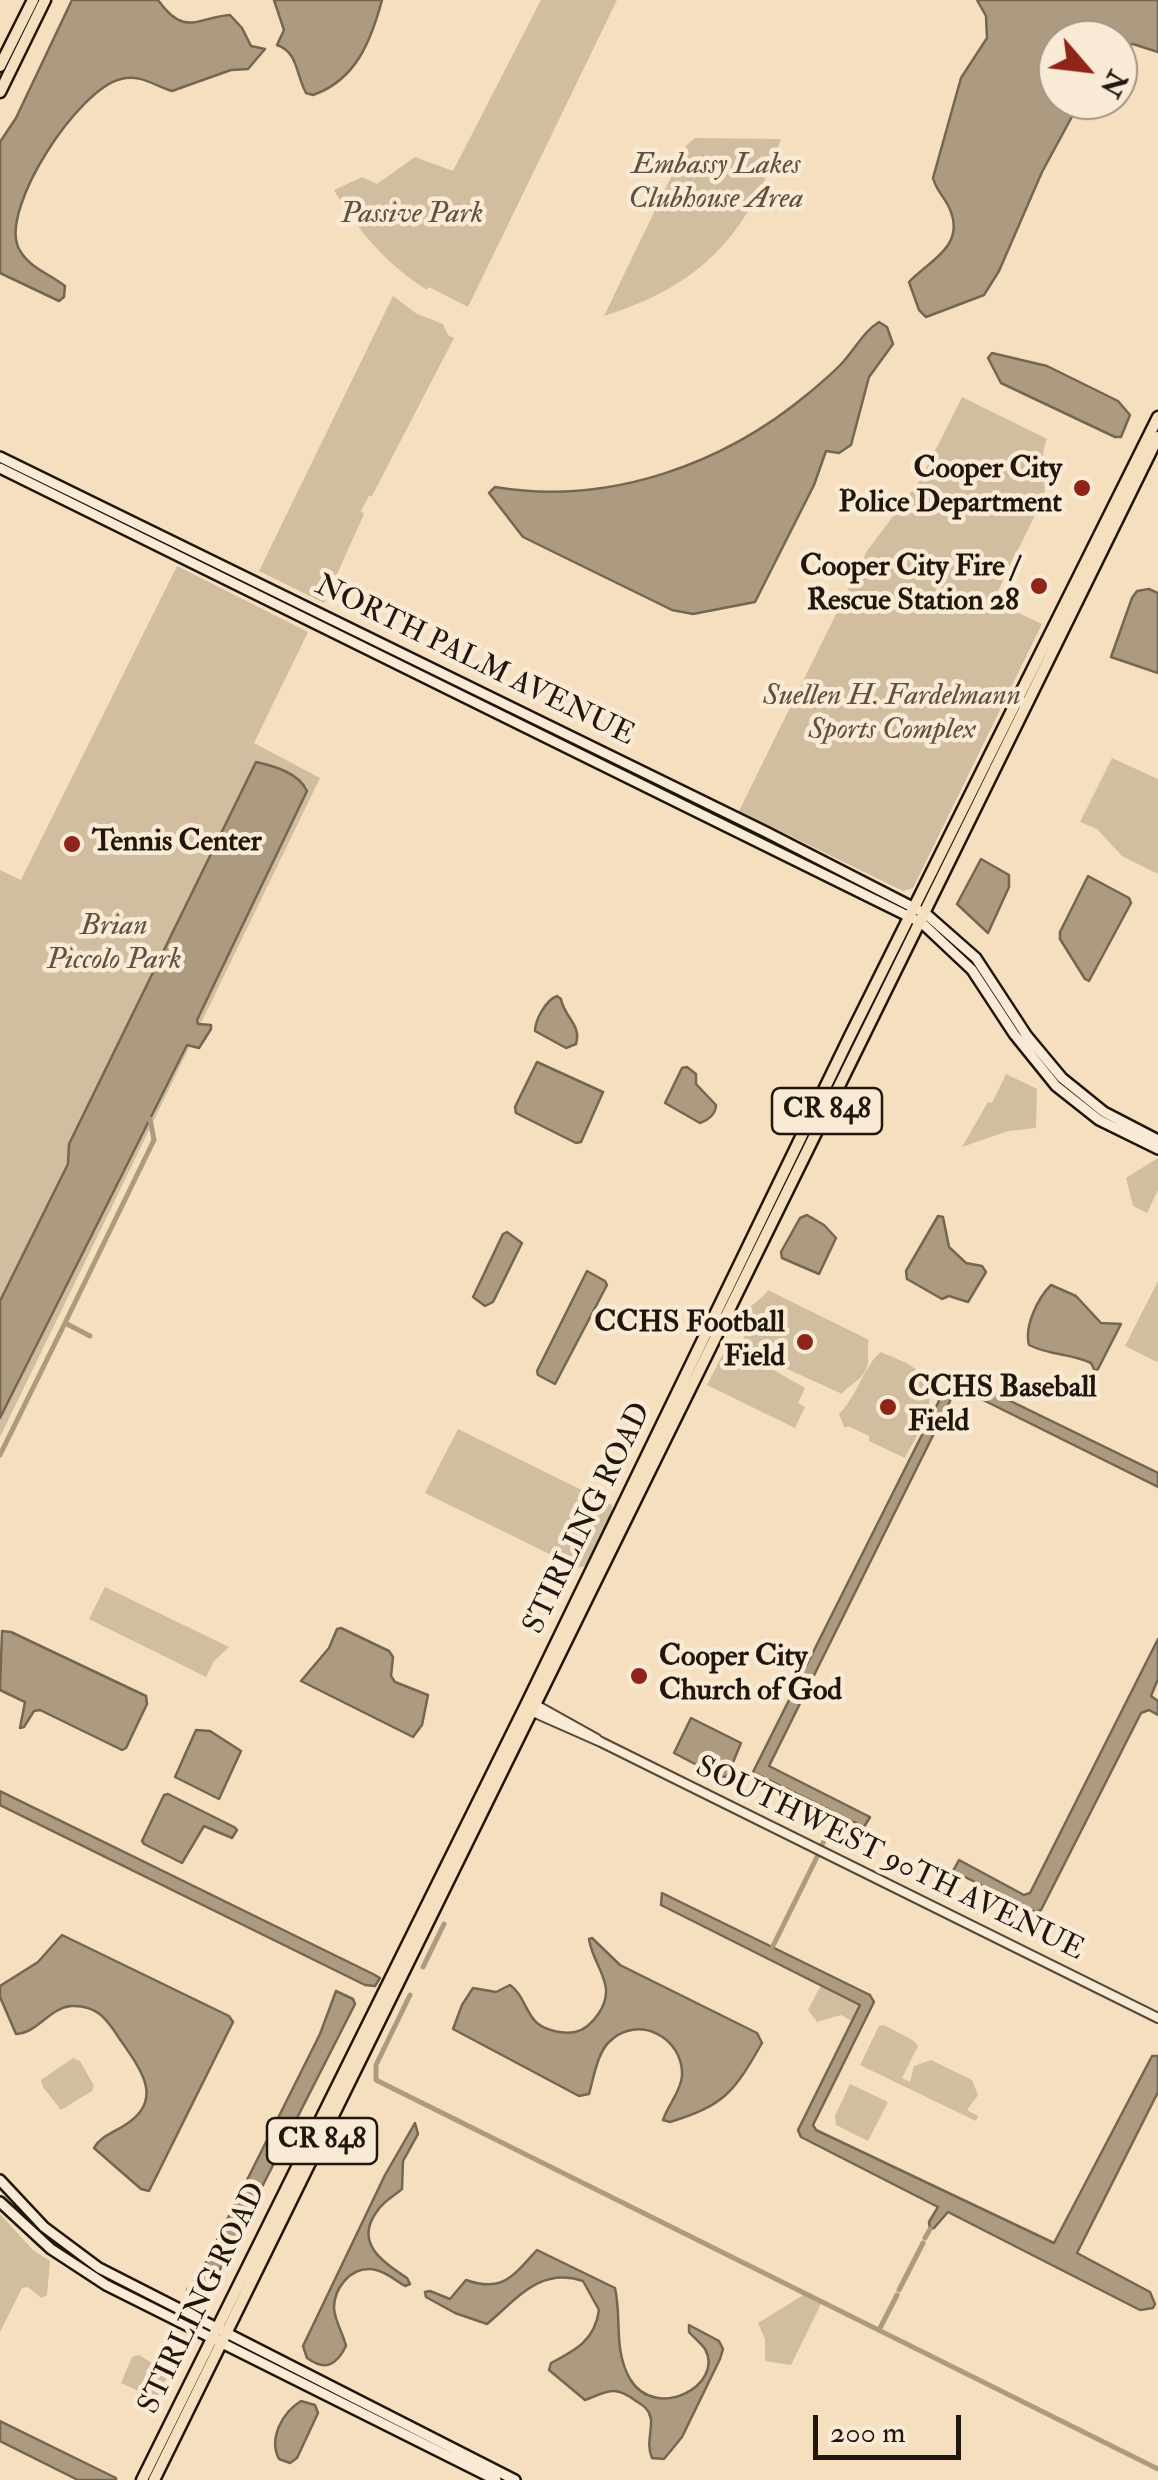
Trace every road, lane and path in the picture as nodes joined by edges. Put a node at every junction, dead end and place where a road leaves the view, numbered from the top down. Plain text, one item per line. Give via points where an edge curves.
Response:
1 (32, 0) edge
2 (45, 0) edge
3 (0, 66) edge
4 (0, 92) edge
5 (1158, 417) edge
6 (1158, 437) edge
7 (0, 457) edge
8 (0, 468) edge
9 (307, 613) junction
10 (919, 916) junction
11 (1158, 1140) edge
12 (1158, 1150) edge
13 (690, 1380) junction
14 (535, 1708) junction
15 (435, 1899) junction
16 (1158, 2018) edge
17 (0, 2180) edge
18 (0, 2202) edge
19 (218, 2337) junction
20 (148, 2479) edge
21 (496, 2480) edge
22 (515, 2480) edge

1 - 3 main road
2 - 4 main road
5 - 10 main road, STIRLING ROAD / CR 848
6 - 10 main road, STIRLING ROAD / CR 848
7 - 9 main road, NORTH PALM AVENUE
8 - 9 main road, NORTH PALM AVENUE
9 - 10 main road, NORTH PALM AVENUE
10 - 11 main road via 976,958 1062,1078 1104,1112
10 - 12 main road via 972,970 1063,1093
10 - 13 main road, STIRLING ROAD / CR 848 via 849,1038
13 - 14 main road, STIRLING ROAD / CR 848
13 - 15 main road, STIRLING ROAD / CR 848
14 - 15 main road, STIRLING ROAD / CR 848
14 - 16 street, SOUTHWEST 90TH AVENUE
15 - 19 main road, STIRLING ROAD / CR 848
17 - 19 main road via 74,2252
18 - 19 main road via 94,2279
19 - 20 main road, STIRLING ROAD / CR 848
19 - 21 main road
19 - 22 main road

